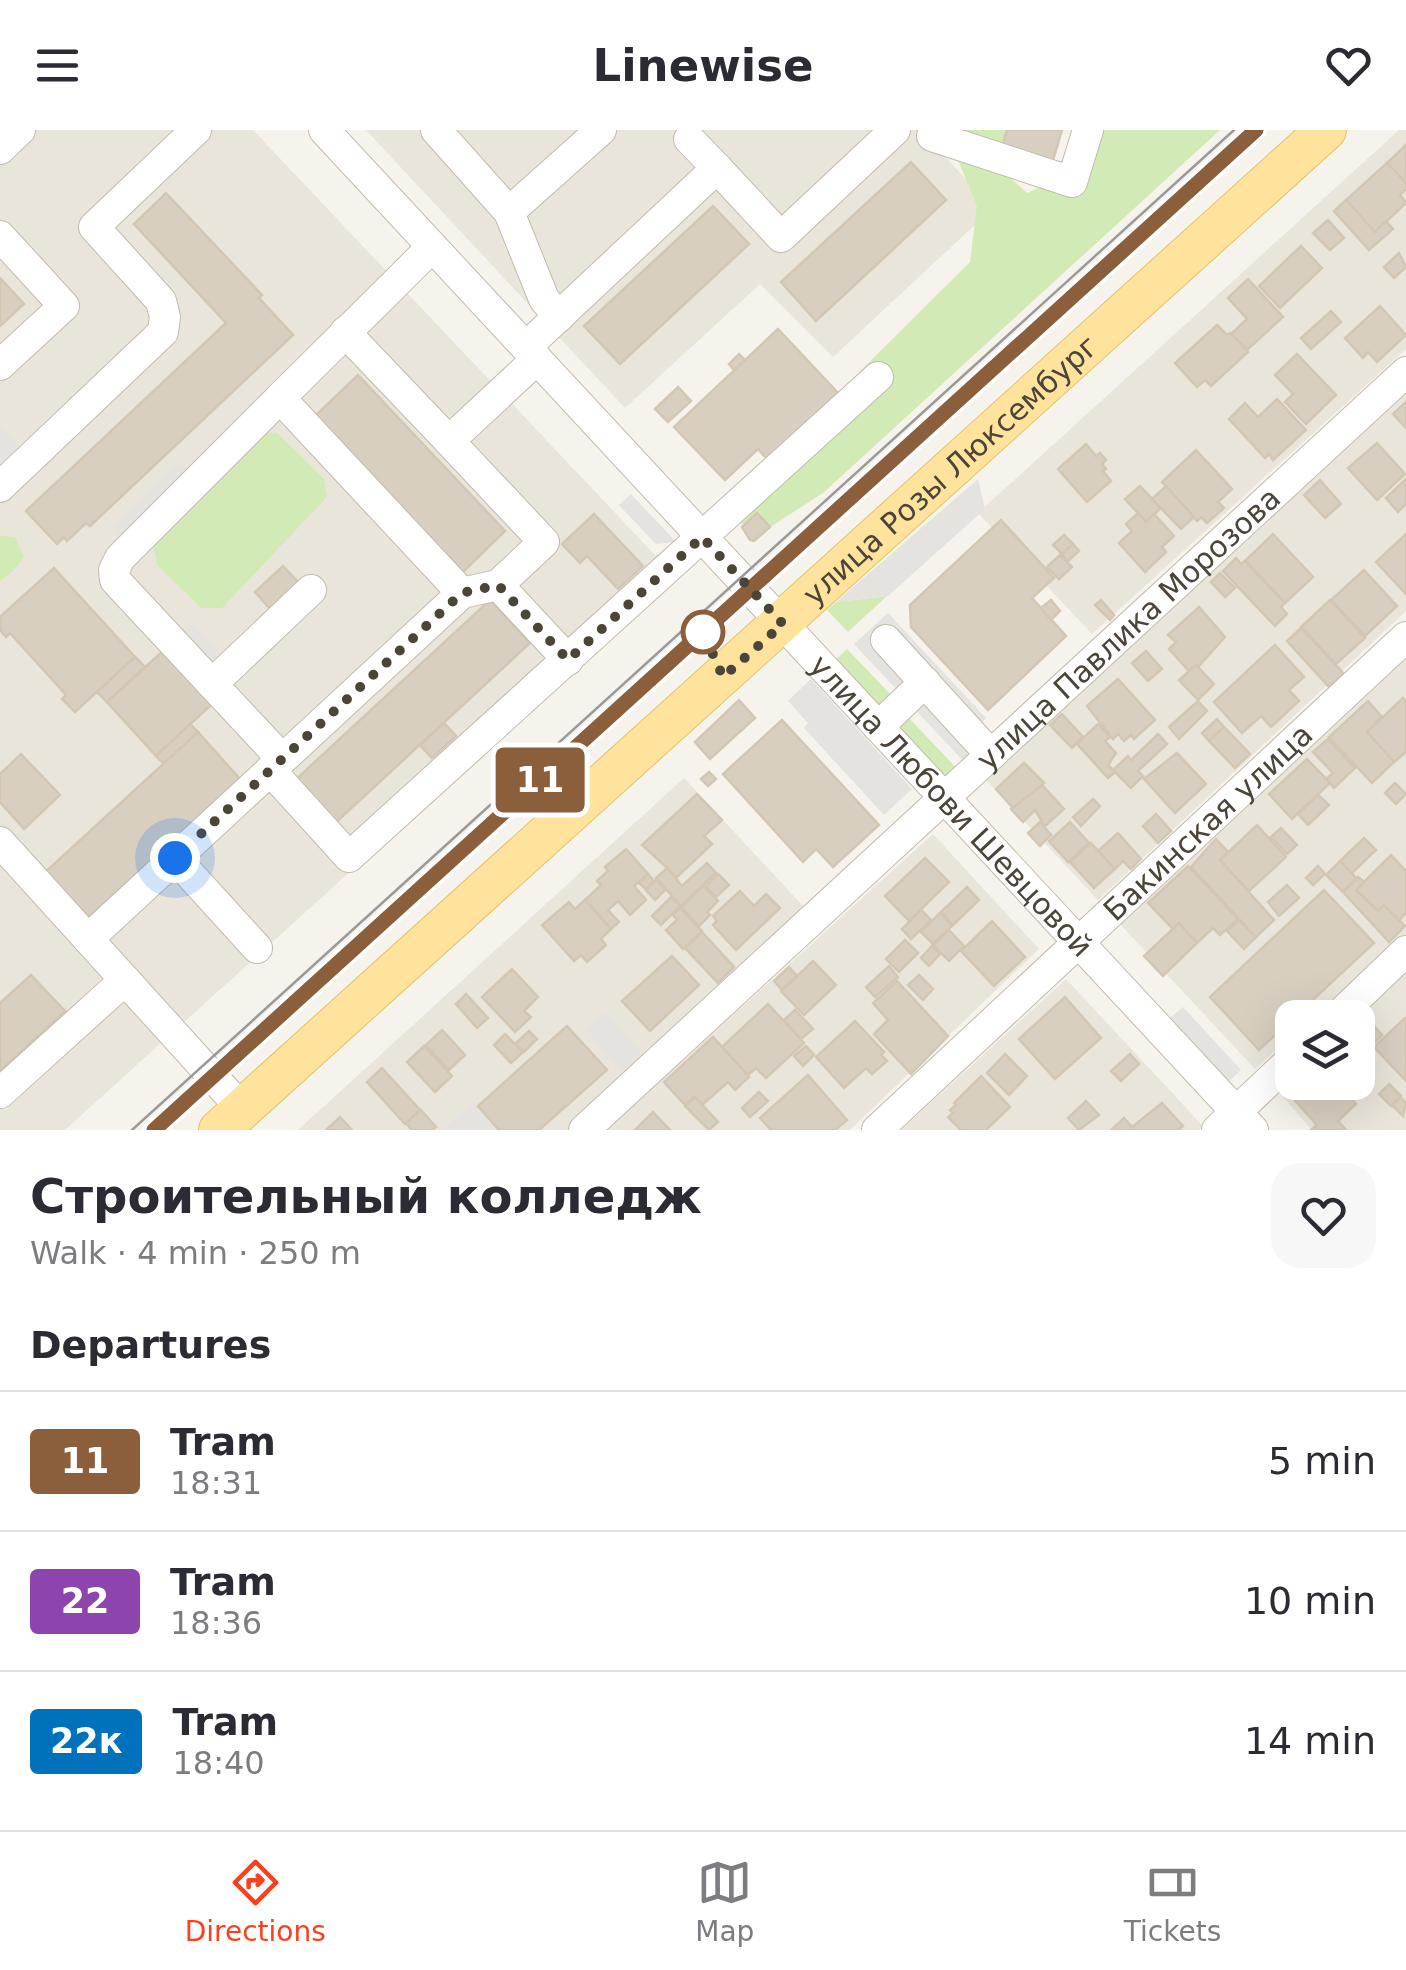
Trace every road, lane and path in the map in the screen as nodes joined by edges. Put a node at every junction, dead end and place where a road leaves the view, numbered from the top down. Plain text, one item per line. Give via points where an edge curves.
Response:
1 (20, 130) edge
2 (196, 130) edge
3 (324, 130) edge
4 (436, 130) edge
5 (601, 130) edge
6 (895, 130) edge
7 (1088, 130) edge
8 (1326, 130) edge
9 (929, 132) edge
10 (690, 133) edge
11 (0, 148) edge
12 (717, 168) junction
13 (510, 212) junction
14 (0, 236) edge
15 (432, 246) junction
16 (559, 317) junction
17 (345, 332) junction
18 (531, 353) junction
19 (0, 365) edge
20 (1406, 372) edge
21 (878, 377) dead end
22 (280, 398) junction
23 (449, 441) junction
24 (3, 477) edge
25 (702, 537) junction
26 (498, 585) junction
27 (311, 590) dead end
28 (462, 593) junction
29 (783, 624) junction
30 (1406, 638) edge
31 (886, 640) dead end
32 (568, 660) junction
33 (925, 682) junction
34 (212, 684) junction
35 (878, 726) junction
36 (991, 756) junction
37 (276, 764) junction
38 (945, 798) junction
39 (0, 842) edge
40 (175, 858) junction
41 (88, 939) junction
42 (1080, 944) junction
43 (257, 948) dead end
44 (1406, 950) edge
45 (125, 980) junction
46 (1355, 1000) edge
47 (1275, 1078) edge
48 (0, 1092) edge
49 (230, 1120) edge
50 (1235, 1124) edge
51 (584, 1130) edge
52 (877, 1130) edge

1 - 11 street
2 - 24 street via 94,227 162,301 163,332
3 - 15 street, улица Любови Шевцовой
4 - 13 street
5 - 13 street
6 - 12 street via 781,237
7 - 9 street via 1072,182
8 - 29 main road, улица Розы Люксембург
10 - 12 street
12 - 16 street
13 - 16 street via 544,299
14 - 19 street via 64,306
15 - 17 street
15 - 18 street, улица Любови Шевцовой
16 - 18 street
17 - 22 street
17 - 23 street
18 - 23 street
18 - 25 street, улица Любови Шевцовой
20 - 36 street, улица Павлика Морозова
21 - 25 street
22 - 28 street
22 - 34 street via 114,570 114,580
23 - 26 street via 544,542
25 - 29 street, улица Любови Шевцовой
25 - 32 street
26 - 28 street
26 - 32 street
27 - 34 street
28 - 37 street
29 - 35 street, улица Любови Шевцовой
29 - 49 main road, улица Розы Люксембург
30 - 42 street, Бакинская улица
31 - 33 street
32 - 37 street via 349,856
33 - 35 street
33 - 36 street
34 - 37 street
35 - 38 street, улица Любови Шевцовой
36 - 38 street, улица Павлика Морозова
37 - 40 street
38 - 42 street, улица Любови Шевцовой
38 - 51 street, улица Павлика Морозова
39 - 41 street
40 - 41 street
40 - 43 street
41 - 45 street
42 - 50 street, улица Любови Шевцовой
42 - 52 street, Бакинская улица
44 - 46 street
45 - 48 street
45 - 49 street
47 - 50 street

